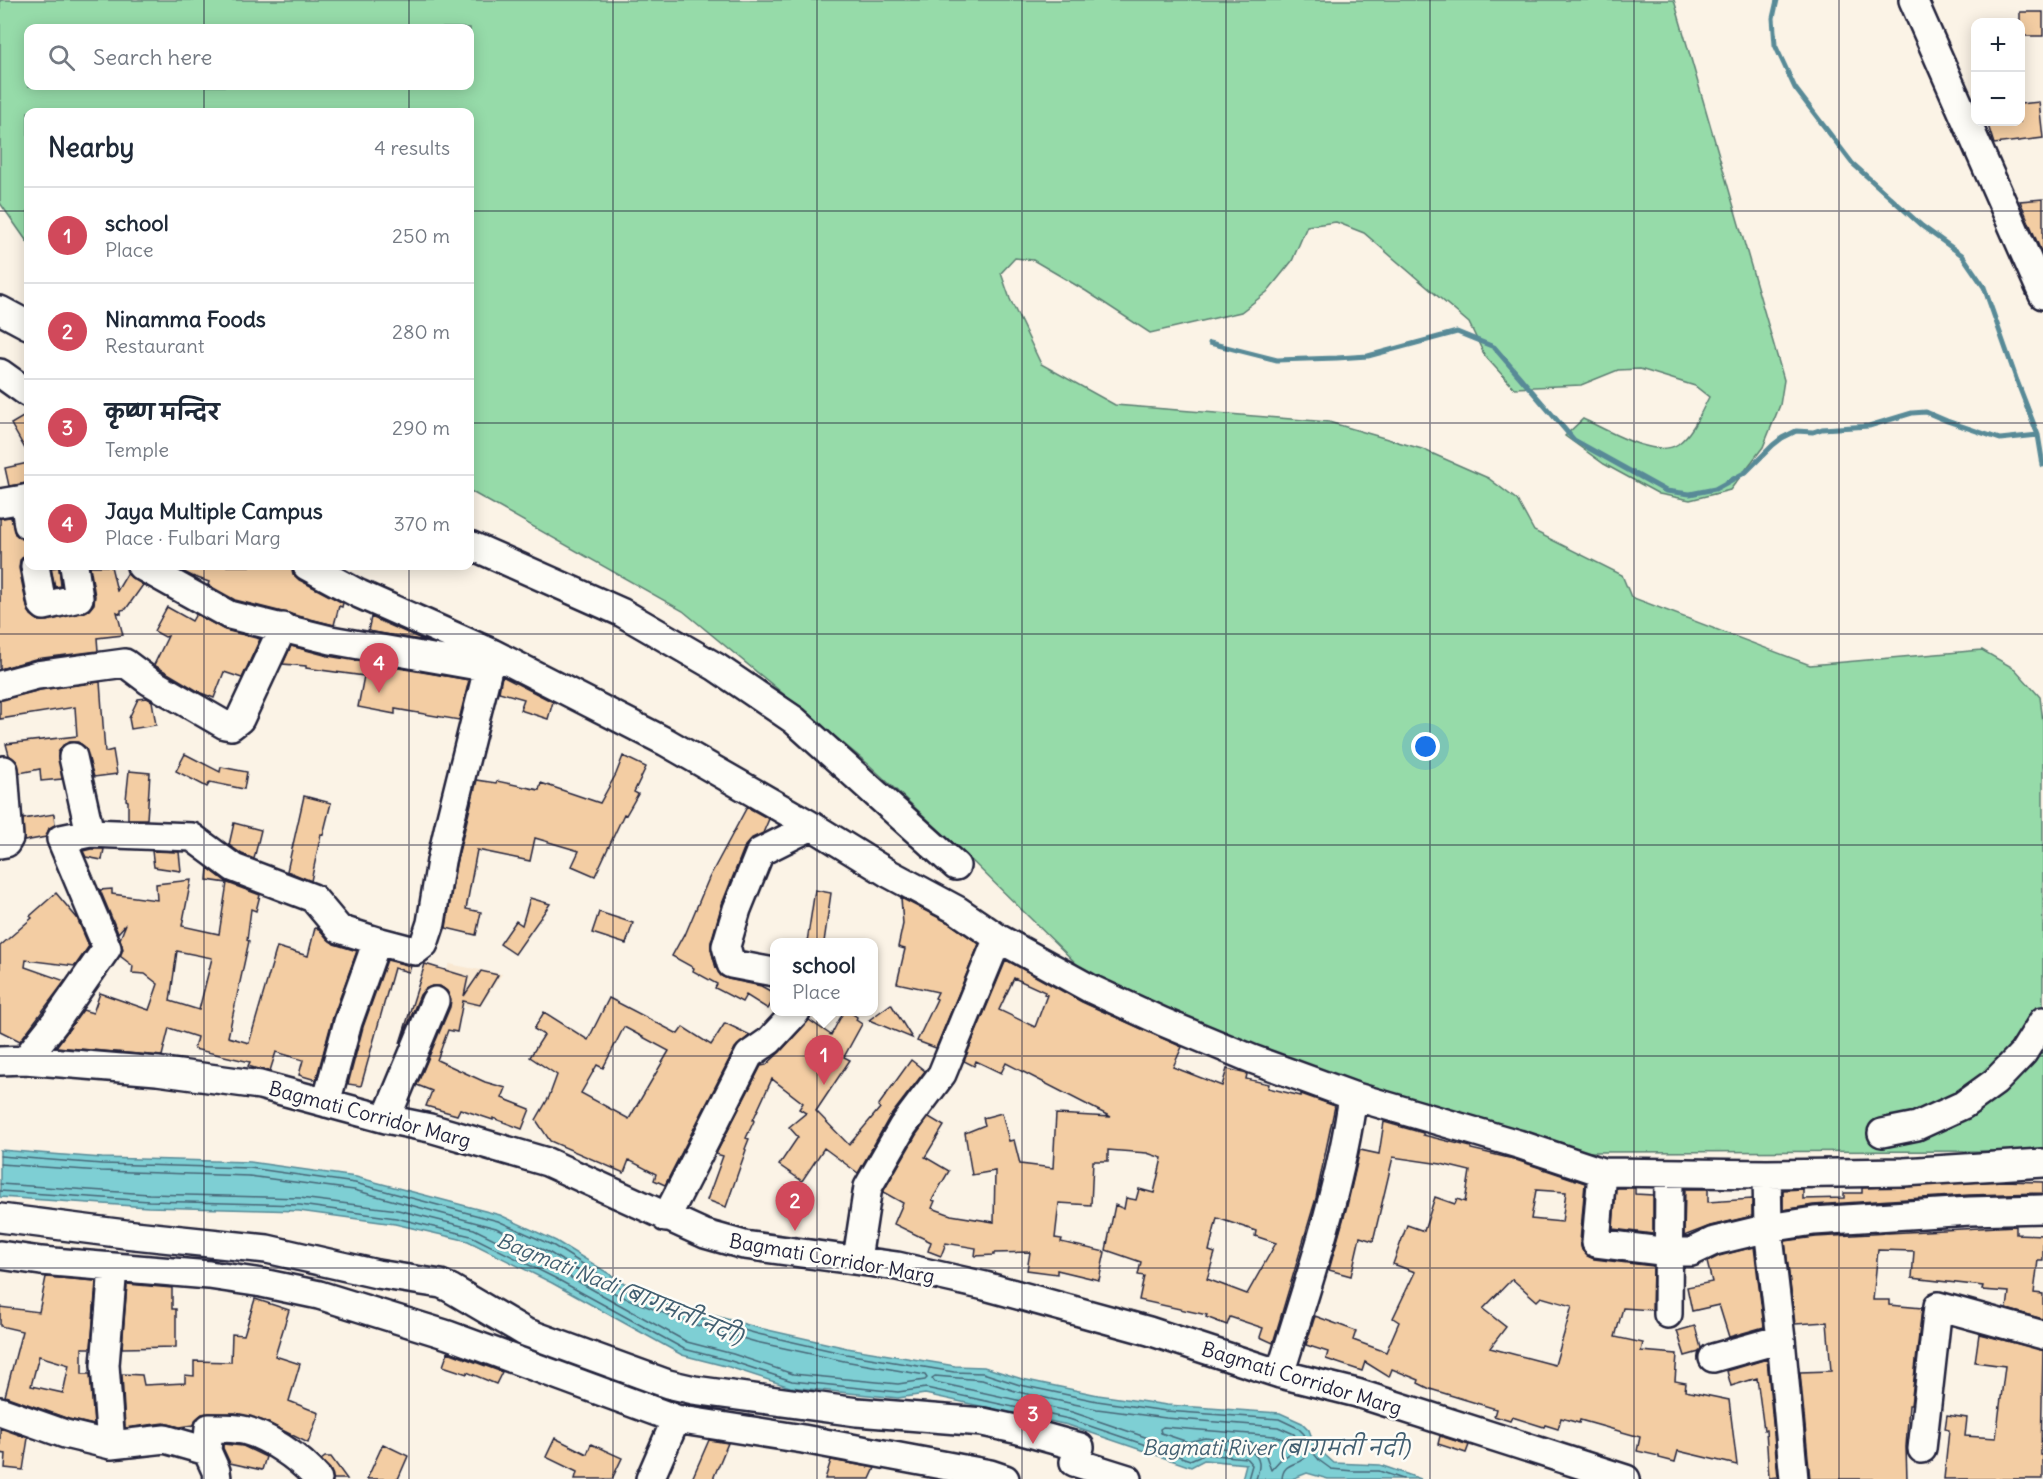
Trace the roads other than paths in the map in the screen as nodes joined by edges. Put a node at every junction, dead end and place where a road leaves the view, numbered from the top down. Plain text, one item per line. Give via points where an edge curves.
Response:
1 (1913, 0) edge
2 (2043, 295) edge
3 (0, 310) edge
4 (24, 323) edge
5 (0, 373) edge
6 (24, 390) edge
7 (474, 547) edge
8 (36, 570) edge
9 (75, 570) edge
10 (148, 570) edge
11 (314, 570) edge
12 (283, 627) junction
13 (490, 661) junction
14 (0, 685) edge
15 (74, 757) dead end
16 (4, 770) dead end
17 (812, 826) junction
18 (90, 833) junction
19 (0, 844) edge
20 (956, 866) dead end
21 (998, 939) junction
22 (377, 941) junction
23 (770, 971) edge
24 (435, 1001) dead end
25 (792, 1016) edge
26 (2043, 1021) edge
27 (12, 1060) edge
28 (1353, 1096) junction
29 (326, 1103) junction
30 (386, 1119) junction
31 (1882, 1133) dead end
32 (2043, 1163) edge
33 (1602, 1172) junction
34 (1669, 1173) junction
35 (1767, 1174) junction
36 (2043, 1209) edge
37 (0, 1218) edge
38 (666, 1218) junction
39 (1768, 1228) junction
40 (110, 1232) junction
41 (200, 1241) junction
42 (1669, 1252) junction
43 (0, 1255) edge
44 (857, 1259) junction
45 (110, 1267) junction
46 (196, 1274) junction
47 (1668, 1314) dead end
48 (2043, 1335) edge
49 (539, 1337) junction
50 (1782, 1339) junction
51 (1713, 1358) dead end
52 (526, 1365) junction
53 (1280, 1374) junction
54 (694, 1390) junction
55 (0, 1411) edge
56 (681, 1420) junction
57 (111, 1445) junction
58 (1922, 1449) dead end
59 (207, 1451) junction
60 (995, 1478) edge
61 (217, 1479) edge
62 (318, 1479) edge
63 (650, 1479) edge
64 (1128, 1479) edge
65 (1626, 1479) edge
66 (1794, 1479) edge

1 - 2 street
3 - 4 street
5 - 6 street
7 - 20 street via 621,612 716,667 794,720
8 - 9 street via 44,606 79,598
10 - 12 street via 229,615
11 - 13 street
12 - 13 street via 331,640
12 - 14 street via 240,718 231,726 149,681 125,663 37,675
13 - 17 street via 666,742
13 - 22 street via 424,944 415,951
15 - 18 street
16 - 19 street via 9,838
17 - 21 street via 957,910
17 - 23 street via 760,852 726,946 731,964
18 - 22 street via 192,837 234,868 313,898 339,929
18 - 27 street via 61,838 106,948 56,1021
21 - 28 street via 1163,1022
21 - 44 street via 942,1074 903,1126 868,1187
22 - 29 street via 348,1022
24 - 30 street
25 - 38 street via 769,1041 749,1055
26 - 31 street via 2023,1053 1995,1082 1963,1105 1917,1126
27 - 29 street, Bagmati Corridor Marg via 157,1071 260,1085
28 - 33 street
28 - 53 street via 1321,1237
29 - 30 street, Bagmati Corridor Marg
30 - 38 street, Bagmati Corridor Marg via 547,1162
32 - 35 street via 1904,1172
33 - 34 street
33 - 42 street via 1596,1243
34 - 35 street
34 - 42 street
35 - 39 street
36 - 39 street via 1814,1221
37 - 40 street
38 - 44 street, Bagmati Corridor Marg via 744,1245
39 - 42 street via 1714,1241 1691,1252
39 - 50 street
40 - 41 street
40 - 45 street
41 - 46 street
41 - 49 street via 267,1249 441,1284
42 - 47 street
43 - 45 street
44 - 53 street, Bagmati Corridor Marg via 985,1286 1149,1331
45 - 46 street
45 - 57 street via 105,1365
46 - 52 street via 319,1295 409,1322
48 - 58 street via 1938,1306
49 - 52 street
49 - 54 street
50 - 51 street
50 - 66 street
52 - 56 street
53 - 65 street, Bagmati Corridor Marg via 1357,1393
54 - 56 street
54 - 64 street via 857,1412 982,1422 1080,1447 1074,1462
55 - 57 street
56 - 60 street via 803,1439
56 - 63 street
57 - 59 street via 165,1439
59 - 61 street
59 - 62 street via 209,1428 240,1429 275,1443

